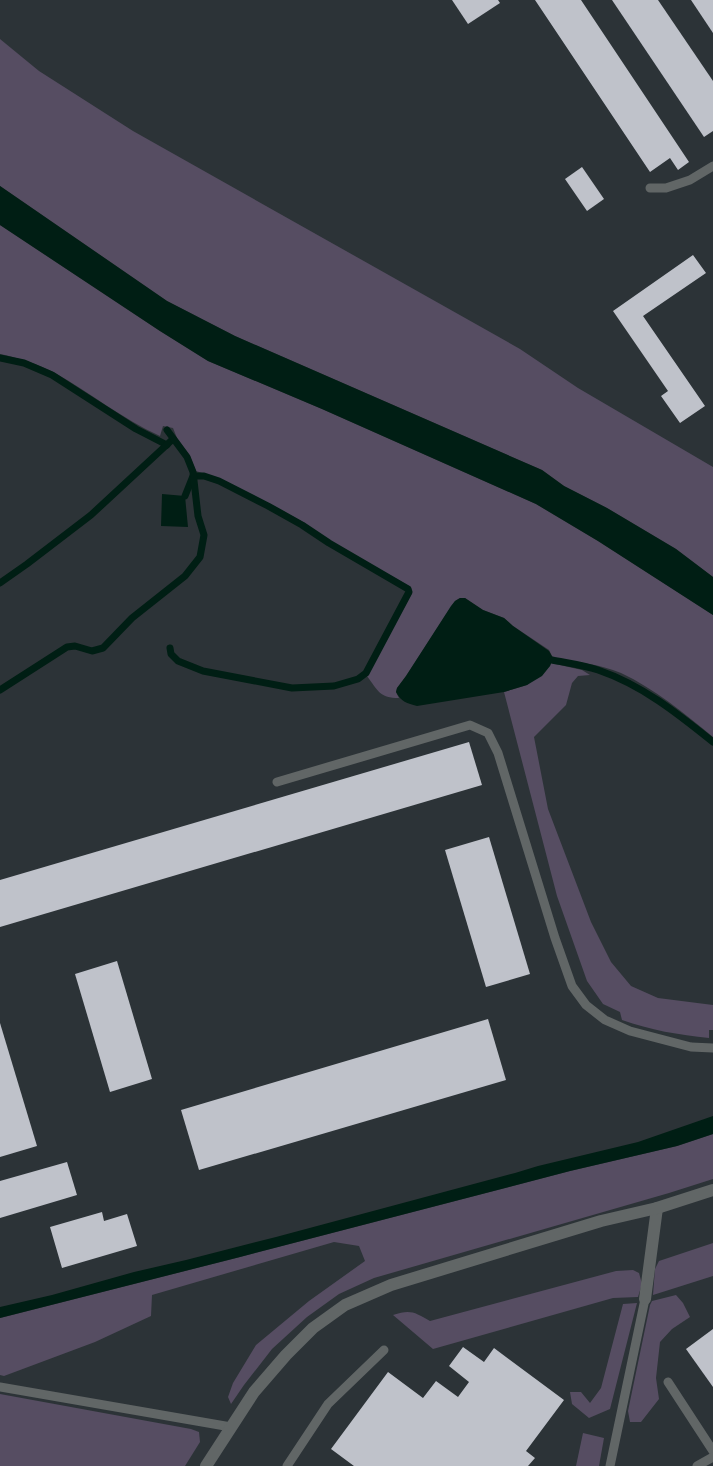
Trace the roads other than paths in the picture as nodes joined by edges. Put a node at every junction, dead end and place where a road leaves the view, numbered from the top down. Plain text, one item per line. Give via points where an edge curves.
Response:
1 (713, 166) edge
2 (650, 188) dead end
3 (277, 782) dead end
4 (713, 1048) edge
5 (713, 1190) edge
6 (657, 1208) junction
7 (645, 1300) joint
8 (384, 1350) dead end
9 (668, 1382) dead end
10 (0, 1387) edge
11 (231, 1427) junction
12 (713, 1451) edge
13 (713, 1457) edge
14 (206, 1466) edge
15 (287, 1466) edge
16 (610, 1466) edge
17 (697, 1466) edge

1 - 2 lane via 690,180 666,188
3 - 4 lane via 470,725 488,734 498,752 572,986 604,1020 630,1032 691,1047
5 - 6 street
6 - 7 street
6 - 11 street via 601,1221 401,1282 345,1305 313,1328 286,1355 254,1392
7 - 16 lane
8 - 15 lane via 328,1404
9 - 12 lane
10 - 11 lane
11 - 14 street
13 - 17 lane

